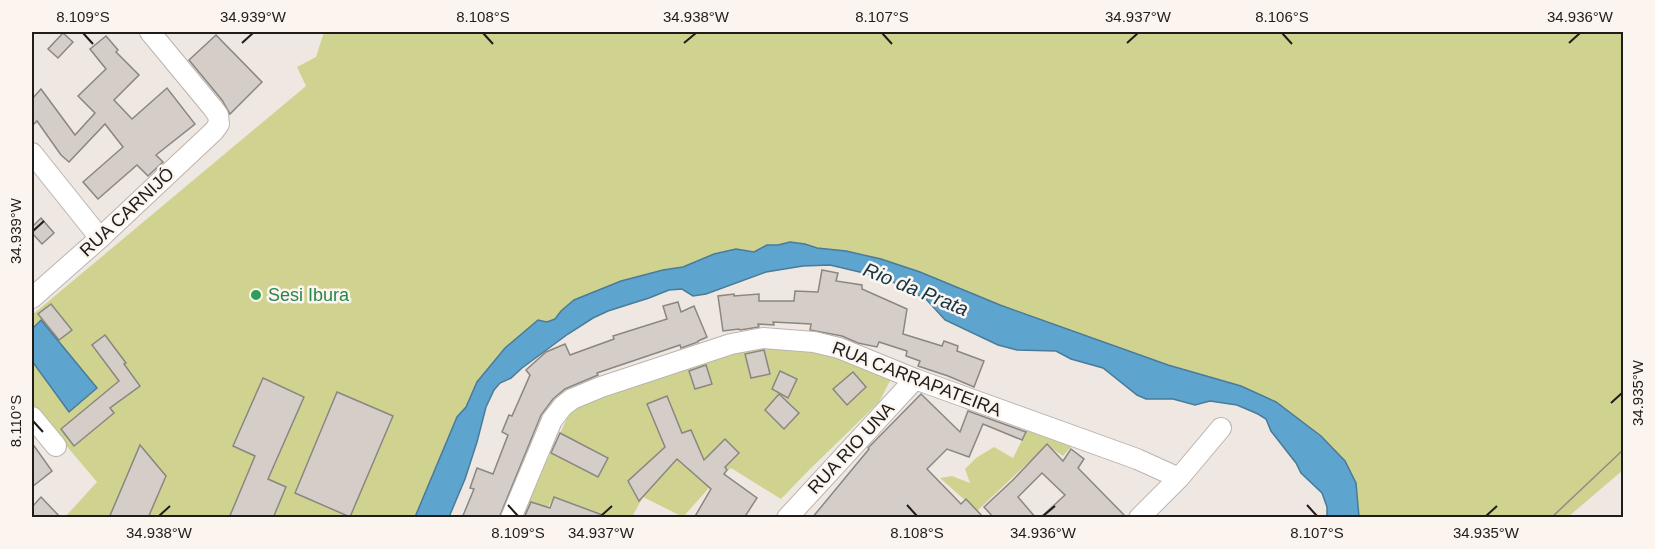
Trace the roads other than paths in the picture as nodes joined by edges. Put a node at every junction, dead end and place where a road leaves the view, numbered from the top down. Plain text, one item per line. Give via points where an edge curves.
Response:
1 (150, 32) edge
2 (32, 153) edge
3 (100, 238) junction
4 (32, 298) edge
5 (915, 379) junction
6 (32, 417) edge
7 (1221, 429) dead end
8 (56, 446) dead end
9 (1179, 478) junction
10 (511, 518) edge
11 (787, 518) edge
12 (1139, 518) edge

1 - 3 street, RUA CARNIJÓ via 212,107 219,124
2 - 3 street
3 - 4 street, RUA CARNIJÓ
5 - 9 street, RUA CARRAPATEIRA via 1137,459
5 - 10 street, RUA CARRAPATEIRA via 839,348 763,338 731,344 601,387 572,399 552,420
5 - 11 street, RUA RIO UNA
6 - 8 street
7 - 9 street
9 - 12 street

